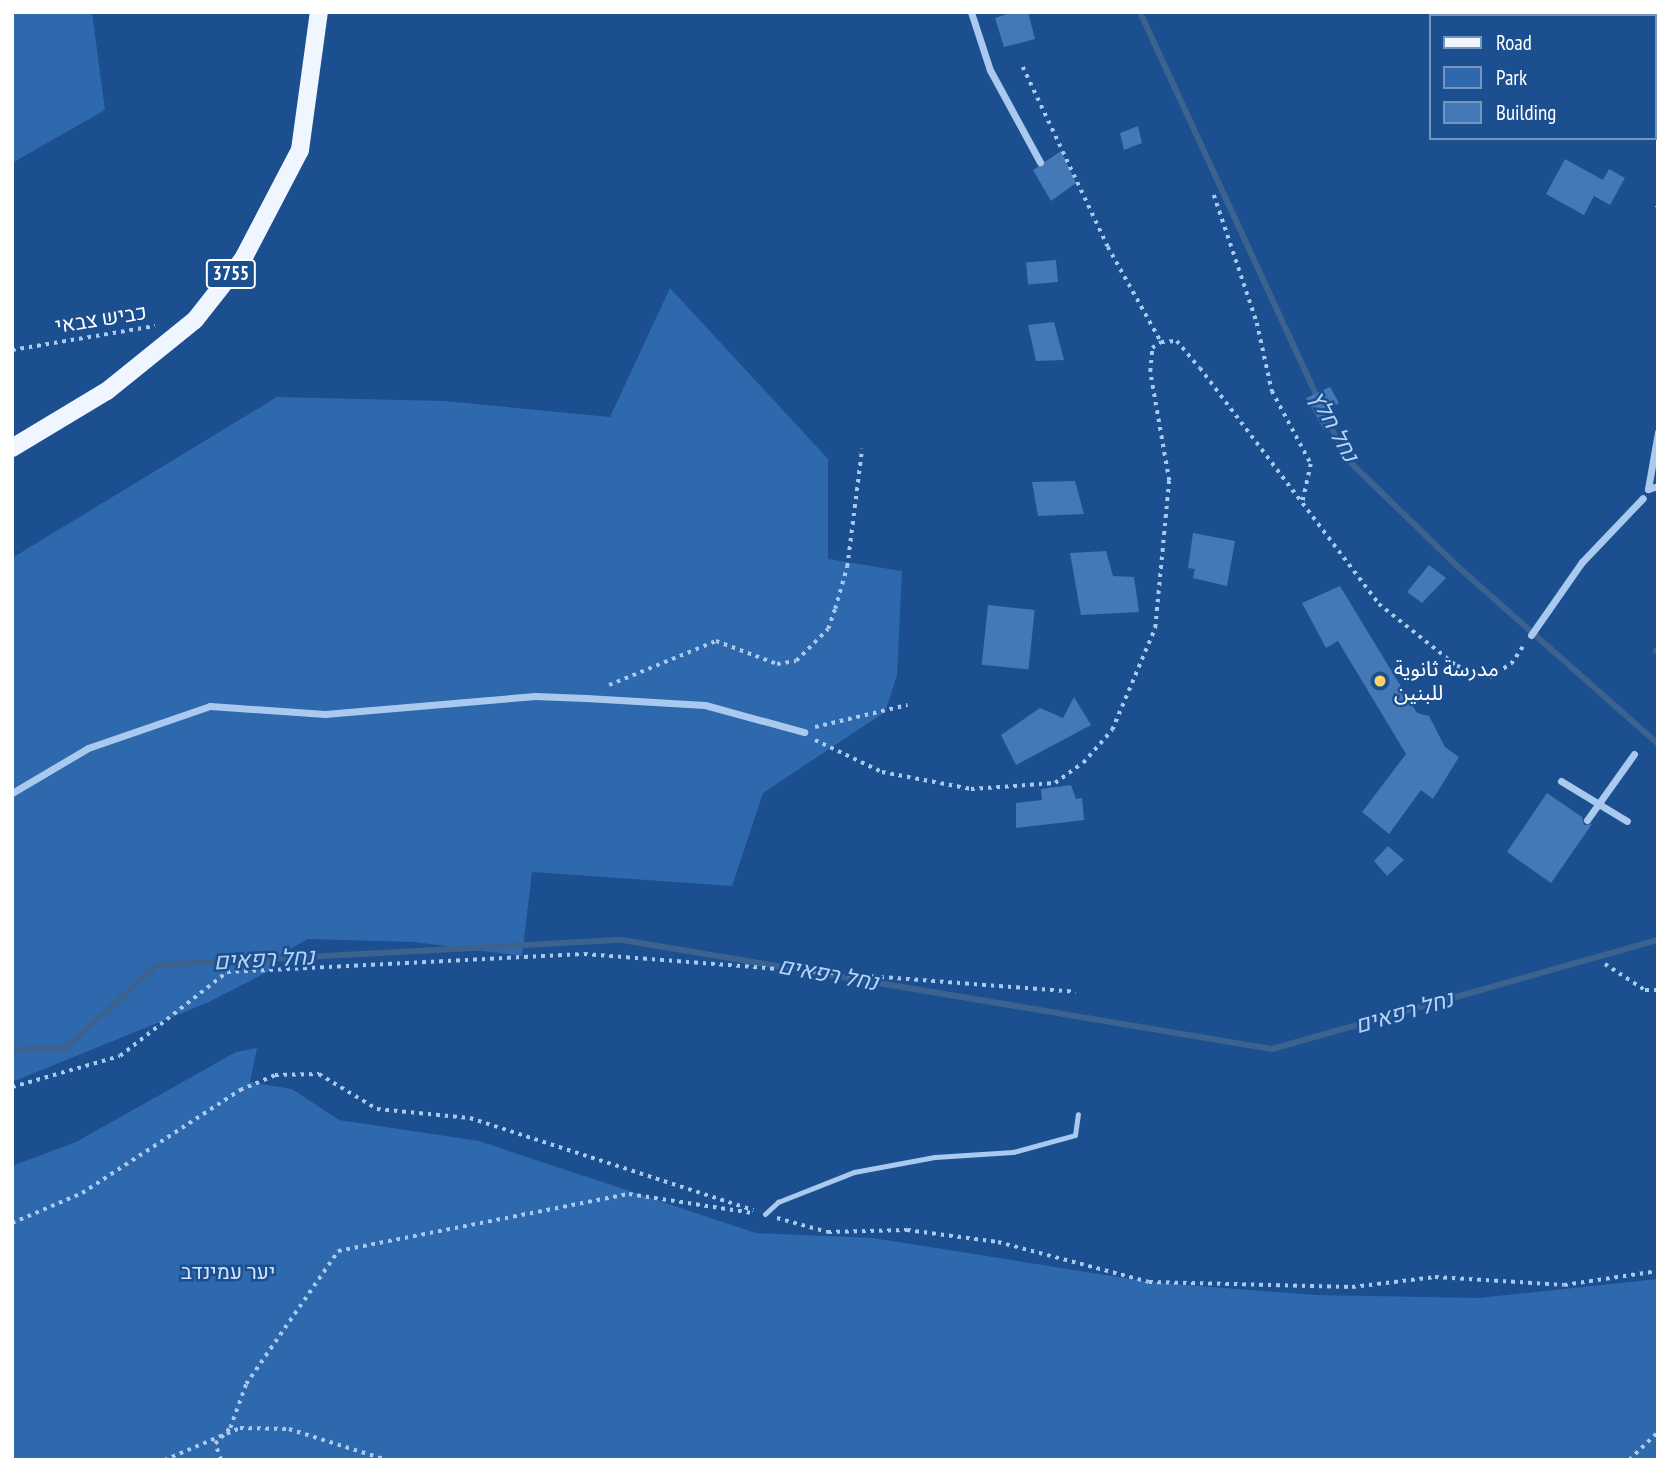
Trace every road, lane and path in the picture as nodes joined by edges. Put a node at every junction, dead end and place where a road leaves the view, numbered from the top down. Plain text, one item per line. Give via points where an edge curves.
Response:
1 (319, 12) edge
2 (971, 12) edge
3 (1023, 67) dead end
4 (1040, 162) dead end
5 (1214, 195) dead end
6 (195, 320) junction
7 (1161, 342) junction
8 (12, 349) edge
9 (1658, 432) edge
10 (12, 448) edge
11 (862, 449) dead end
12 (1658, 486) edge
13 (1643, 498) dead end
14 (1303, 506) junction
15 (1531, 635) joint
16 (586, 698) junction
17 (907, 705) dead end
18 (804, 732) junction
19 (1634, 754) dead end
20 (1560, 781) dead end
21 (12, 793) edge
22 (1599, 804) junction
23 (1587, 820) dead end
24 (1627, 821) dead end
25 (1605, 964) dead end
26 (1658, 990) edge
27 (1076, 992) dead end
28 (12, 1087) edge
29 (1078, 1114) dead end
30 (765, 1214) junction
31 (12, 1223) edge
32 (1658, 1271) edge
33 (1658, 1432) edge
34 (224, 1434) junction
35 (164, 1460) edge
36 (221, 1460) edge
37 (387, 1460) edge
38 (1629, 1460) edge

1 - 6 main road, 3755 via 300,150 243,259
2 - 4 street via 990,70
3 - 7 path via 1108,247
5 - 14 path via 1257,323 1272,391 1311,464
6 - 8 path, כביש צבאי
6 - 10 main road, 3755 via 107,391
7 - 14 path via 1177,341
7 - 18 path via 1152,348 1150,372 1169,481 1155,628 1112,730 1083,763 1055,783 971,789 882,772
9 - 12 street via 1648,489
11 - 16 path via 847,567 835,608 828,629 796,661 777,664 716,641 632,671
13 - 15 street via 1582,562
14 - 15 path via 1379,604 1457,666 1489,677 1511,664
16 - 18 street via 705,705
16 - 21 street via 325,714 210,706 89,748
17 - 18 path
19 - 22 street
20 - 22 street
22 - 23 street
22 - 24 street
25 - 26 path via 1644,990
27 - 28 path via 584,954 227,972 120,1056
29 - 30 lane via 1075,1135 998,1154 934,1157 854,1172 778,1202
30 - 31 path via 470,1118 377,1109 319,1074 275,1075 240,1090 82,1193
30 - 32 path via 828,1232 907,1230 998,1242 1149,1282 1353,1287 1435,1277 1564,1285
30 - 34 path via 629,1194 338,1251 246,1384
33 - 38 path
34 - 35 path
34 - 36 path via 215,1444
34 - 37 path via 240,1428 289,1429

